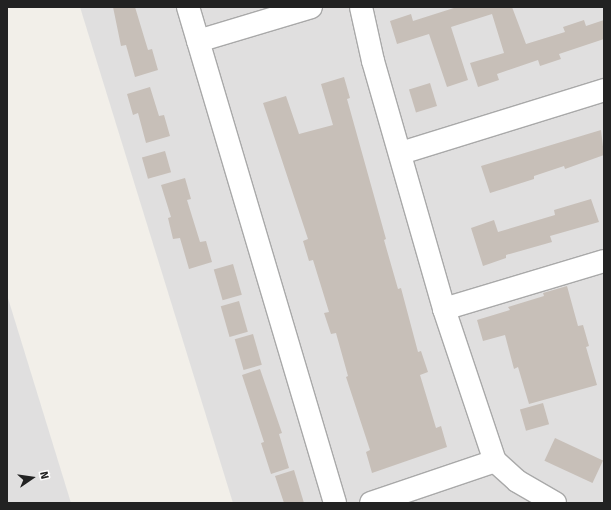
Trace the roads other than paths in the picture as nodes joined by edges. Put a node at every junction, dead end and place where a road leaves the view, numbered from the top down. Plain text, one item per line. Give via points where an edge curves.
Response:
1 (188, 7) edge
2 (311, 7) edge
3 (361, 7) edge
4 (198, 41) junction
5 (604, 90) edge
6 (401, 152) junction
7 (603, 266) edge
8 (444, 309) junction
9 (495, 461) junction
10 (335, 503) edge
11 (371, 503) edge
12 (555, 503) edge

1 - 4 street
2 - 4 street
3 - 6 street via 373,62
4 - 10 street
5 - 6 street
6 - 8 street
7 - 8 street
8 - 9 street
9 - 11 street
9 - 12 street via 517,481

